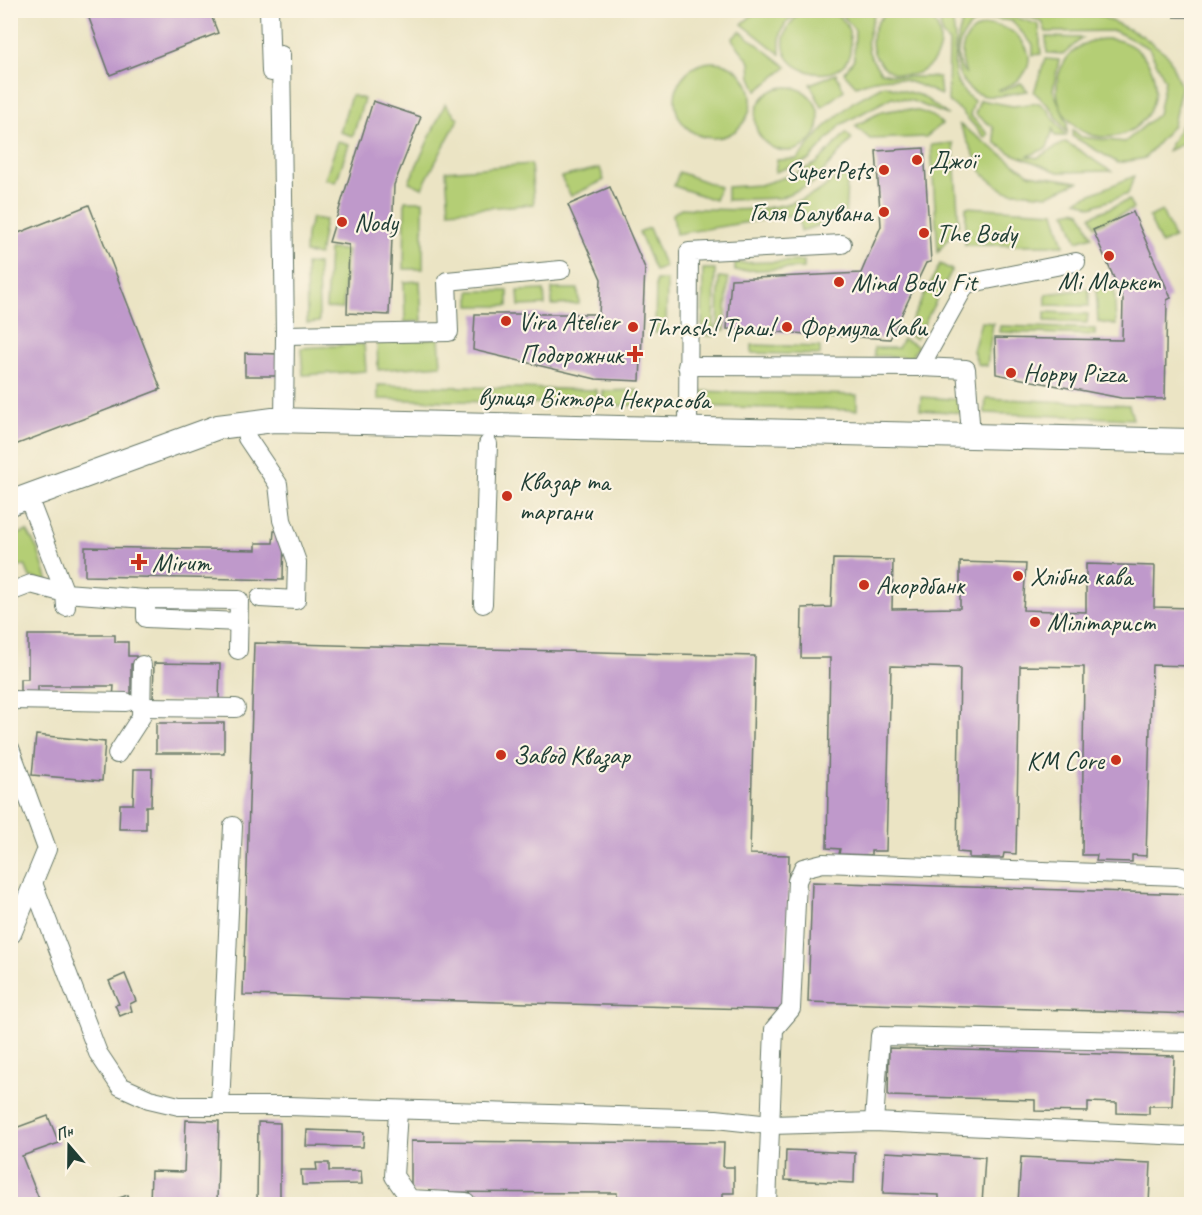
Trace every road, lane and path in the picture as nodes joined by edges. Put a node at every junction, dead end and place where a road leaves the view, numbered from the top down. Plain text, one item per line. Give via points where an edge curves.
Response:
1 (269, 10) edge
2 (281, 55) dead end
3 (842, 244) dead end
4 (1076, 262) dead end
5 (561, 270) dead end
6 (281, 342) junction
7 (687, 366) junction
8 (920, 367) junction
9 (284, 420) junction
10 (245, 422) junction
11 (688, 429) junction
12 (971, 435) junction
13 (1191, 441) edge
14 (488, 444) dead end
15 (19, 500) edge
16 (10, 592) edge
17 (260, 598) dead end
18 (65, 600) junction
19 (483, 604) dead end
20 (238, 650) dead end
21 (142, 665) dead end
22 (10, 700) edge
23 (133, 704) junction
24 (236, 708) dead end
25 (10, 748) edge
26 (117, 754) dead end
27 (233, 826) dead end
28 (1191, 880) edge
29 (33, 883) junction
30 (12, 934) dead end
31 (1191, 1042) edge
32 (220, 1106) junction
33 (398, 1111) junction
34 (874, 1122) junction
35 (771, 1125) junction
36 (1191, 1134) edge
37 (466, 1202) dead end
38 (767, 1204) edge

1 - 6 lane
2 - 6 lane
3 - 7 lane via 689,252
4 - 8 lane via 966,284
5 - 6 lane via 447,281 449,332
6 - 9 lane
7 - 8 lane
7 - 11 lane
8 - 12 lane via 966,369
9 - 10 main road, вулиця Віктора Некрасова
9 - 11 main road, вулиця Віктора Некрасова
10 - 15 main road, вулиця Віктора Некрасова via 218,427
10 - 17 lane via 247,438 278,484 282,520 297,562 296,600
11 - 12 main road, вулиця Віктора Некрасова
12 - 13 main road, вулиця Віктора Некрасова
14 - 19 lane
15 - 18 lane
16 - 18 lane via 31,584
18 - 20 lane via 239,600
21 - 23 lane
22 - 23 lane
23 - 24 lane
23 - 26 lane via 141,717
25 - 29 lane via 47,849
27 - 32 lane
28 - 35 lane via 1178,876 845,864 803,868 797,881 791,1009 774,1029
29 - 30 lane
29 - 32 lane via 98,1053 120,1086 149,1099 179,1106
31 - 34 lane via 880,1036
32 - 33 lane
33 - 35 lane via 716,1119
33 - 37 lane via 394,1176 410,1199
34 - 35 lane
34 - 36 lane
35 - 38 lane

